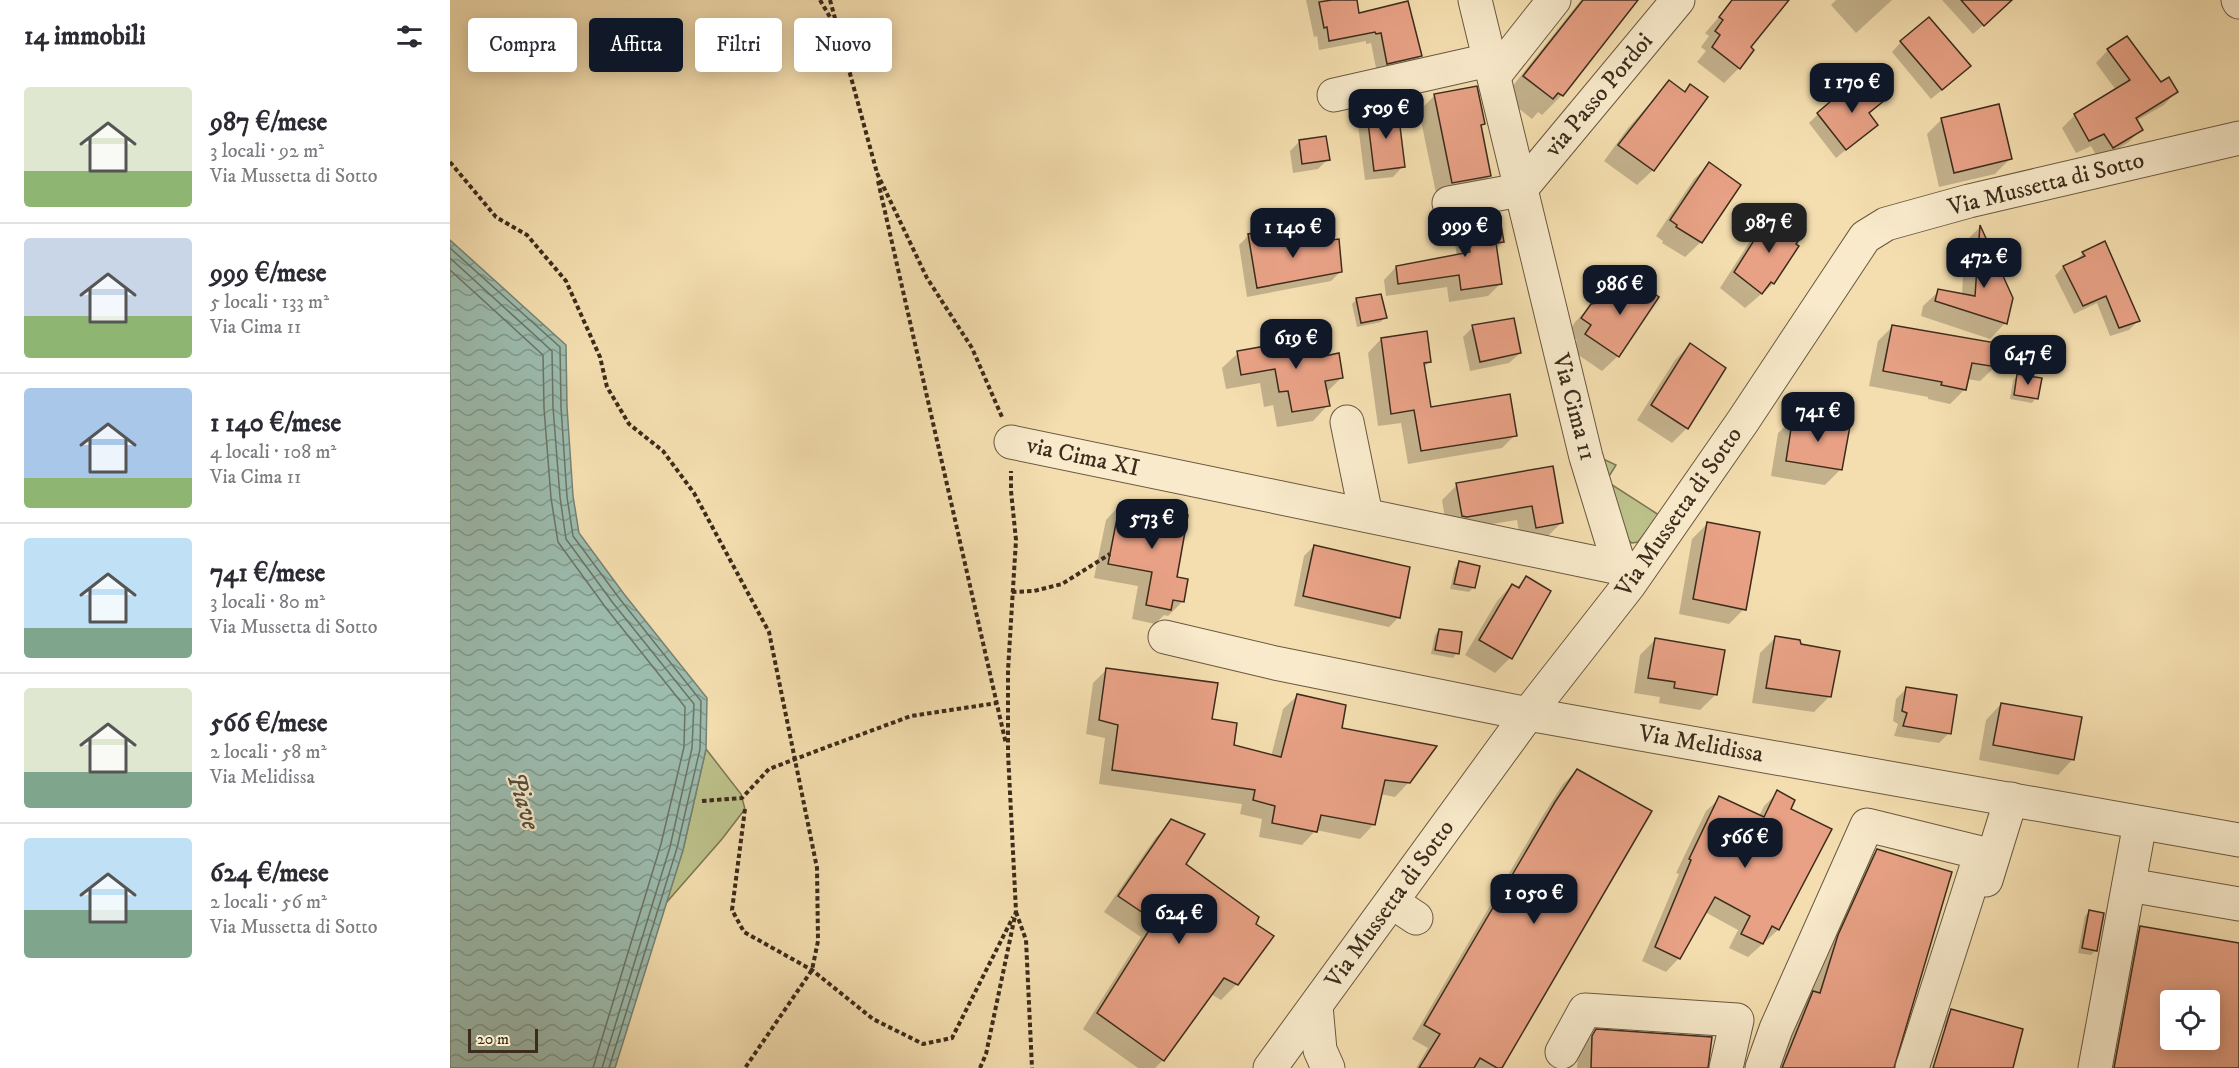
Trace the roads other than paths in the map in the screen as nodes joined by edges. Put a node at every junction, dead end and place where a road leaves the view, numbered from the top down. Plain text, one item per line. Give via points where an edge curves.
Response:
1 (1475, 0) edge
2 (1554, 0) edge
3 (1678, 0) edge
4 (1492, 68) junction
5 (1334, 95) dead end
6 (2239, 138) edge
7 (1520, 190) junction
8 (1449, 203) dead end
9 (1347, 422) dead end
10 (1011, 442) road end
11 (1366, 515) junction
12 (1625, 576) junction
13 (1165, 637) dead end
14 (1528, 714) junction
15 (2011, 799) junction
16 (2140, 823) junction
17 (2239, 840) edge
18 (2129, 885) junction
19 (2239, 904) edge
20 (1316, 1006) junction
21 (1562, 1052) dead end
22 (1269, 1068) edge
23 (1328, 1068) edge
24 (1726, 1068) edge
25 (1762, 1068) edge
26 (1912, 1068) edge
27 (1926, 1068) edge
28 (2095, 1068) edge

1 - 4 street, Via Cima 11
2 - 4 street
3 - 7 street, via Passo Pordoi
4 - 5 street
4 - 7 street, Via Cima 11
6 - 12 street, Via Mussetta di Sotto via 1969,201 1886,224 1865,237 1761,396
7 - 8 street
7 - 12 street, Via Cima 11 via 1586,457
9 - 11 street
10 - 11 street, via Cima XI
11 - 12 street, via Cima XI
12 - 14 street, Via Mussetta di Sotto
13 - 14 street, Via Melidissa
14 - 15 street, Via Melidissa
14 - 20 street, Via Mussetta di Sotto via 1404,910
15 - 16 street, Via Melidissa
15 - 27 street
16 - 17 street, Via Melidissa
16 - 18 street
18 - 19 street
18 - 28 street
20 - 22 street, Via Mussetta di Sotto
20 - 23 street, Via Mussetta di Sotto via 1320,1050
21 - 24 street via 1585,1010 1737,1020
25 - 26 street via 1867,825 1981,853

